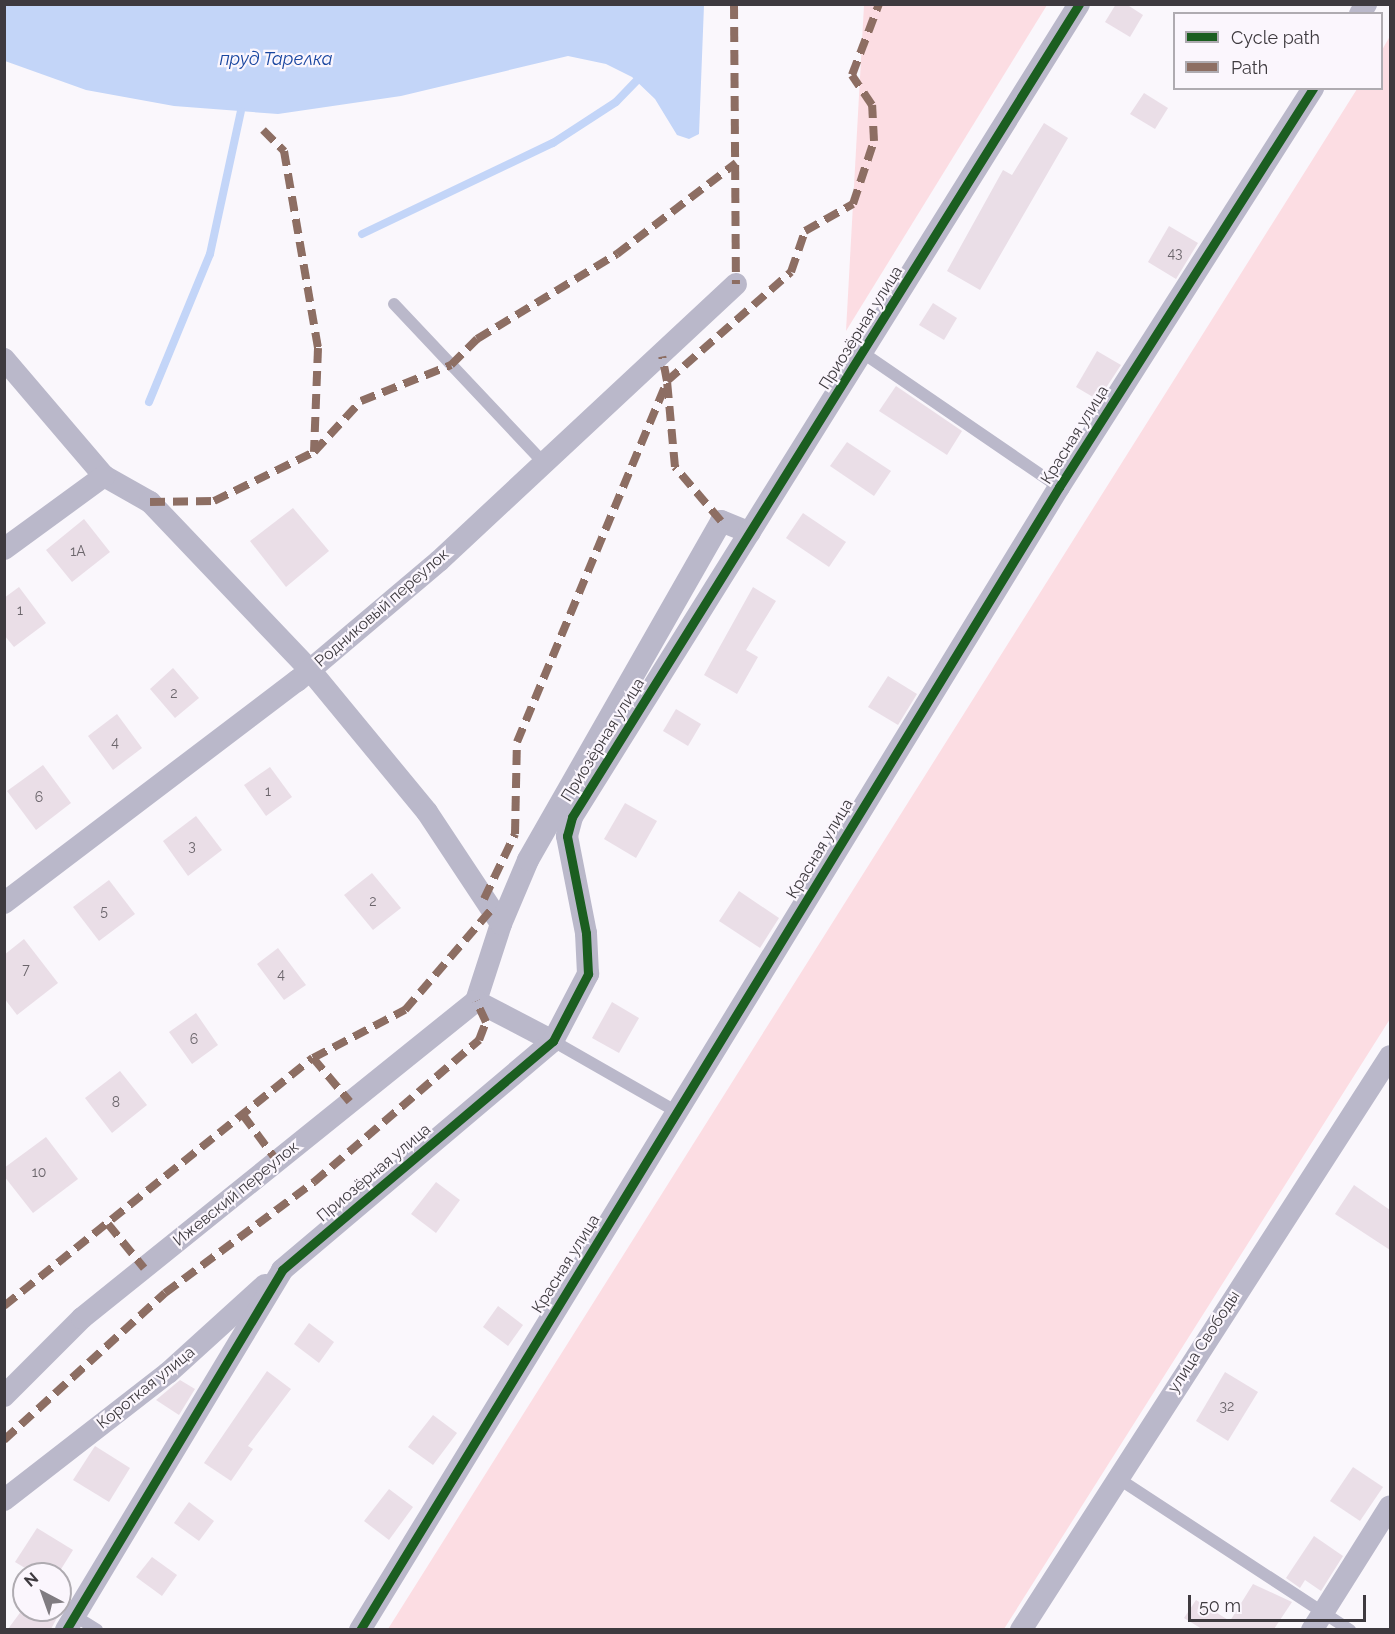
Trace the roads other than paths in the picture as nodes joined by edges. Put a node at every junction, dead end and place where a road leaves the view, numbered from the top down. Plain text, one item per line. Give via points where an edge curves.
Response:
1 (1079, 4) edge
2 (1311, 90) edge
3 (736, 284) dead end
4 (394, 304) dead end
5 (863, 353) junction
6 (4, 359) edge
7 (543, 462) junction
8 (104, 476) junction
9 (1059, 487) junction
10 (750, 533) junction
11 (4, 549) edge
12 (310, 670) junction
13 (4, 903) edge
14 (501, 924) junction
15 (476, 1001) junction
16 (553, 1041) junction
17 (1390, 1056) edge
18 (677, 1112) junction
19 (282, 1270) junction
20 (4, 1396) edge
21 (1116, 1477) junction
22 (4, 1500) edge
23 (1390, 1506) edge
24 (72, 1620) edge
25 (1318, 1621) edge
26 (71, 1622) edge
27 (97, 1629) edge
28 (360, 1629) edge
29 (1021, 1629) edge
30 (1350, 1629) edge

1 - 5 street, Приозёрная улица
2 - 9 street, Красная улица
3 - 7 street, Родниковый переулок
4 - 7 lane
5 - 9 lane
5 - 10 street, Приозёрная улица
6 - 8 street
7 - 12 street, Родниковый переулок via 439,561
8 - 11 street
8 - 12 street via 150,502
9 - 18 street, Красная улица
10 - 14 street via 721,521 528,860
10 - 16 street, Приозёрная улица via 572,817 567,836 586,933 588,974
12 - 13 street, Родниковый переулок
12 - 14 street via 420,803
14 - 15 street
15 - 16 street
15 - 20 street, Ижевский переулок via 82,1318
16 - 18 lane
16 - 19 street, Приозёрная улица
17 - 21 street, улица Свободы
18 - 28 street, Красная улица
19 - 22 street, Короткая улица via 168,1373
19 - 24 street, Приозёрная улица
21 - 25 lane
21 - 29 street, улица Свободы
23 - 25 street
25 - 30 lane
26 - 27 lane

